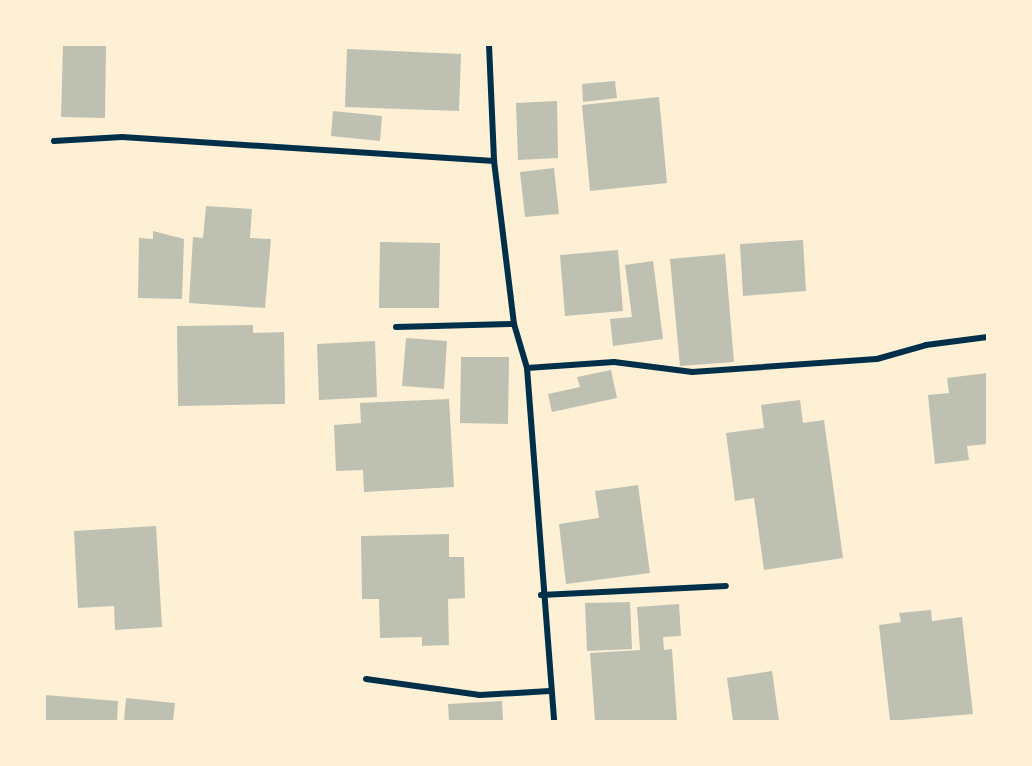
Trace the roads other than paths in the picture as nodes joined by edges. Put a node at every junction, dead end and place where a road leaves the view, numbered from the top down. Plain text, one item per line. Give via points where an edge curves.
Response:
1 (489, 45) edge
2 (54, 141) dead end
3 (494, 161) junction
4 (514, 324) junction
5 (396, 327) dead end
6 (987, 337) edge
7 (526, 368) junction
8 (726, 586) dead end
9 (541, 595) junction
10 (366, 679) dead end
11 (550, 691) junction
12 (554, 721) edge

1 - 3 street
2 - 3 street via 122,138
3 - 4 street
4 - 5 street
4 - 7 street
6 - 7 street via 926,345 877,359 692,372 614,362
7 - 9 street
8 - 9 street
9 - 11 street
10 - 11 street via 480,695
11 - 12 street

